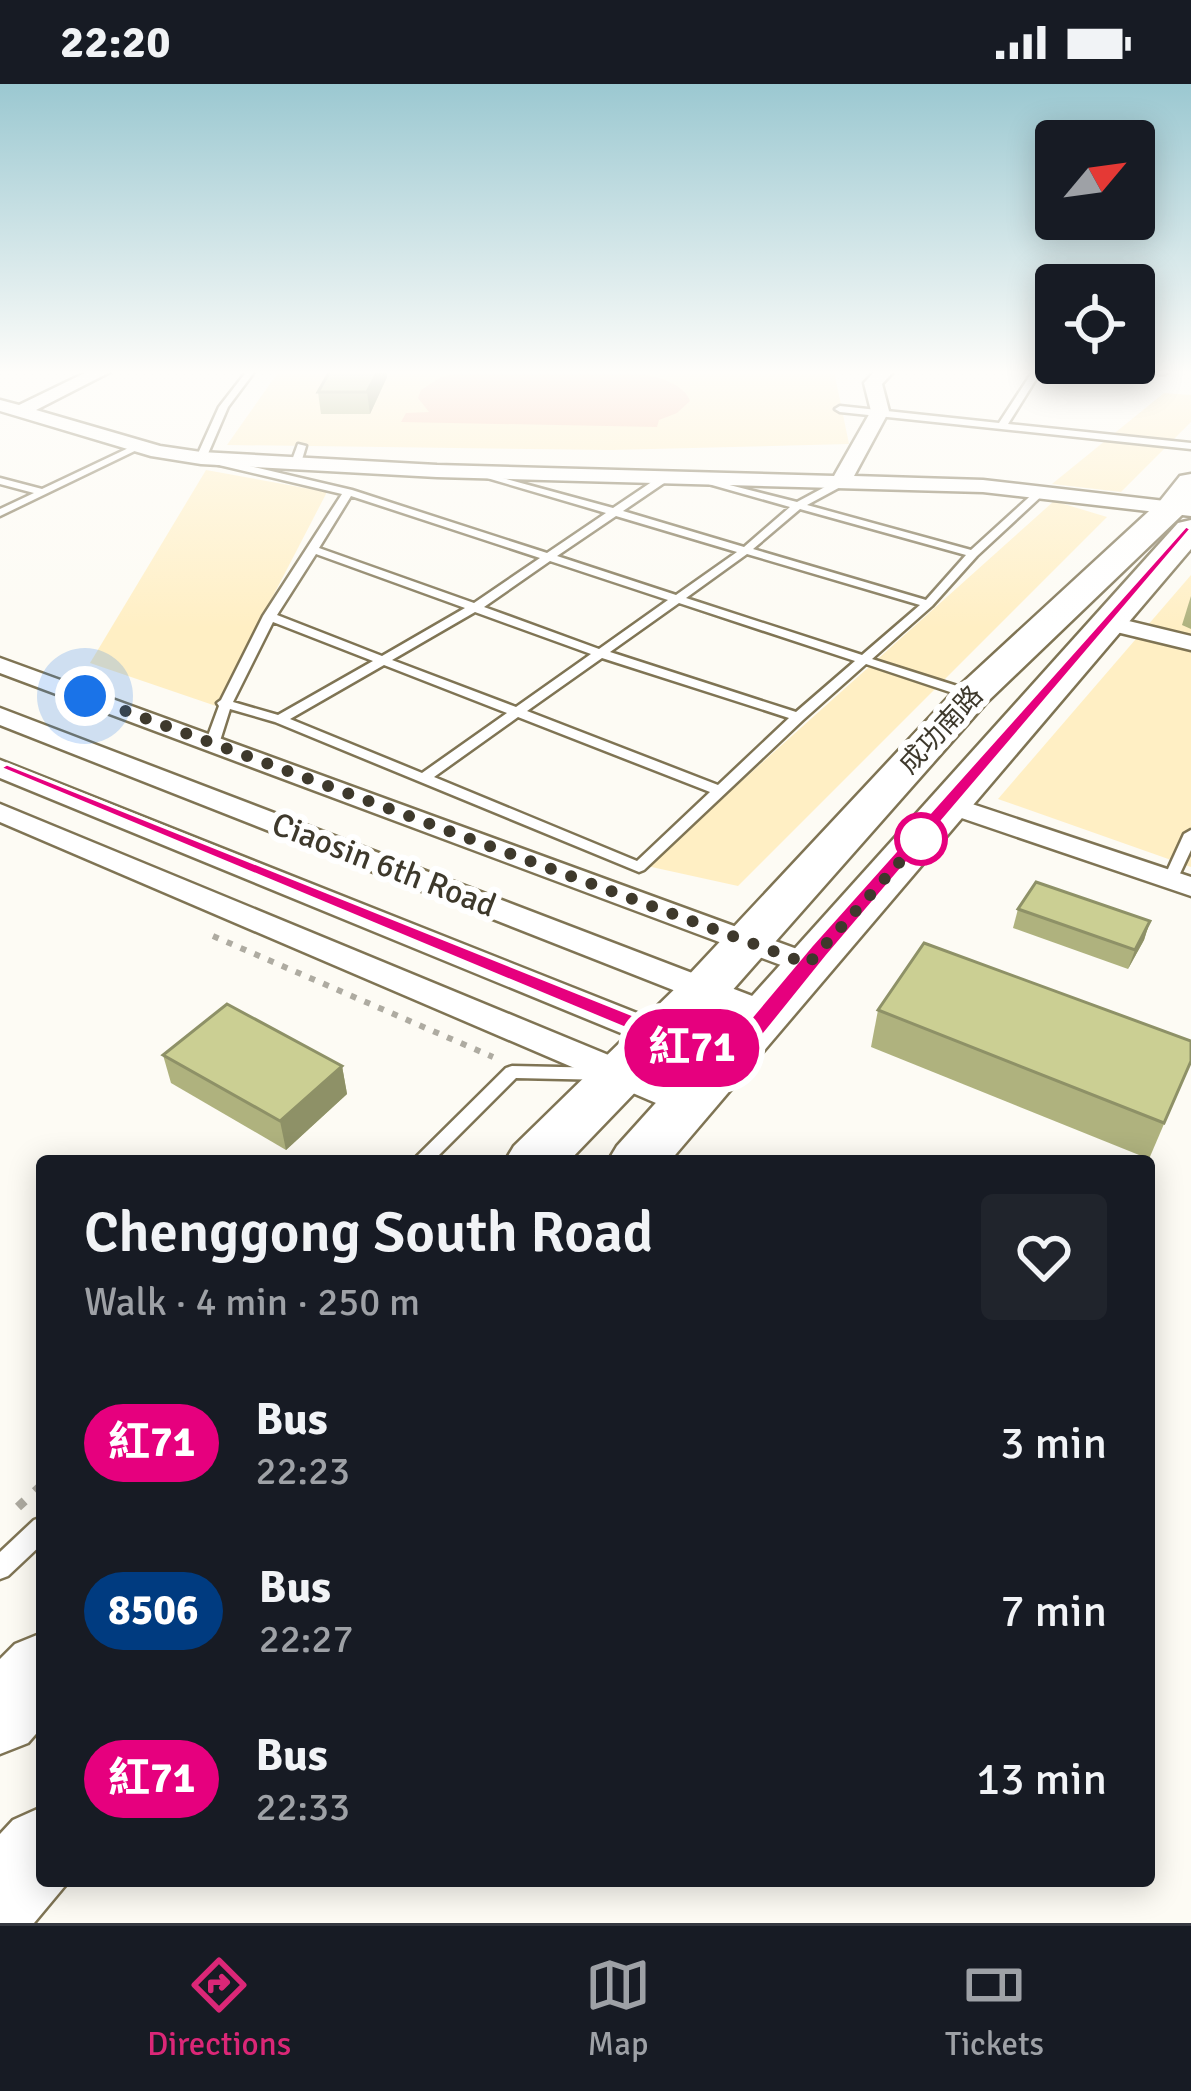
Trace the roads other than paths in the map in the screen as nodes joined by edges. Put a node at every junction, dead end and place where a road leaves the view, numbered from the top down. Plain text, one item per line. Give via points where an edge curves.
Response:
1 (117, 457) edge
2 (195, 457) edge
3 (239, 457) edge
4 (318, 457) edge
5 (855, 457) edge
6 (201, 458) junction
7 (475, 471) junction
8 (678, 475) junction
9 (0, 482) edge
10 (840, 483) junction
11 (1041, 491) junction
12 (42, 492) junction
13 (348, 492) junction
14 (797, 506) junction
15 (1186, 507) edge
16 (615, 511) junction
17 (0, 512) edge
18 (315, 550) junction
19 (745, 551) junction
20 (973, 554) junction
21 (549, 557) junction
22 (673, 597) junction
23 (928, 604) junction
24 (478, 605) junction
25 (269, 616) junction
26 (1108, 623) junction
27 (1191, 643) edge
28 (600, 653) junction
29 (383, 659) junction
30 (863, 660) junction
31 (0, 665) edge
32 (972, 695) junction
33 (223, 703) junction
34 (520, 712) junction
35 (0, 716) edge
36 (798, 717) junction
37 (280, 719) junction
38 (212, 743) junction
39 (0, 768) edge
40 (424, 778) junction
41 (720, 791) junction
42 (951, 805) junction
43 (0, 812) edge
44 (1191, 834) edge
45 (1181, 884) edge
46 (746, 941) junction
47 (808, 964) junction
48 (704, 990) junction
49 (769, 1015) junction
50 (661, 1035) junction
51 (728, 1063) junction
52 (621, 1074) junction
53 (690, 1103) junction
54 (427, 1155) edge
55 (540, 1155) edge
56 (642, 1155) edge
57 (36, 1534) edge
58 (0, 1568) edge
59 (36, 1677) edge
60 (0, 1715) edge
61 (36, 1856) edge
62 (0, 1898) edge

1 - 12 lane
2 - 6 street
3 - 6 street
4 - 7 street
5 - 10 street
6 - 13 lane
7 - 8 street
7 - 16 lane
8 - 10 street
8 - 14 lane
8 - 16 lane
9 - 12 lane
10 - 11 street
10 - 14 lane
11 - 15 street
11 - 20 lane
12 - 17 lane
13 - 18 lane
13 - 21 lane
14 - 19 lane
14 - 20 lane
15 - 26 main road, 成功南路
15 - 32 main road, 成功南路
16 - 19 lane
16 - 21 lane
18 - 24 lane
18 - 25 lane
19 - 22 lane
19 - 23 lane
20 - 23 lane
21 - 22 lane
21 - 24 lane
22 - 28 lane
22 - 30 lane
23 - 30 lane
24 - 28 lane
24 - 29 lane
25 - 29 lane
25 - 33 lane
26 - 27 street
26 - 42 main road, 成功南路
28 - 34 lane
28 - 36 lane
29 - 34 lane
29 - 37 lane
30 - 32 lane
30 - 36 lane
31 - 38 street, Ciaosin 6th Road
32 - 46 main road, 成功南路
33 - 37 lane
33 - 38 lane
34 - 40 lane
34 - 41 lane
35 - 48 street, Ciaosin 6th Road
36 - 41 lane
37 - 40 lane
38 - 46 street, Ciaosin 6th Road
39 - 50 street, Ciaosin 6th Road
40 - 41 lane via 639,867
42 - 45 street
42 - 47 main road, 成功南路
43 - 52 street
44 - 45 lane
46 - 47 street, Ciaosin 6th Road
46 - 48 main road, 成功南路
47 - 49 main road, 成功南路
48 - 49 street, Ciaosin 6th Road
48 - 50 main road, 成功南路
49 - 51 main road, 成功南路
50 - 51 street, Ciaosin 6th Road
50 - 52 main road, 成功南路
51 - 53 main road, 成功南路
52 - 53 street
52 - 54 lane via 512,1072
52 - 55 main road, 成功南路
53 - 56 main road, 成功南路
57 - 58 lane
59 - 60 main road
61 - 62 main road

